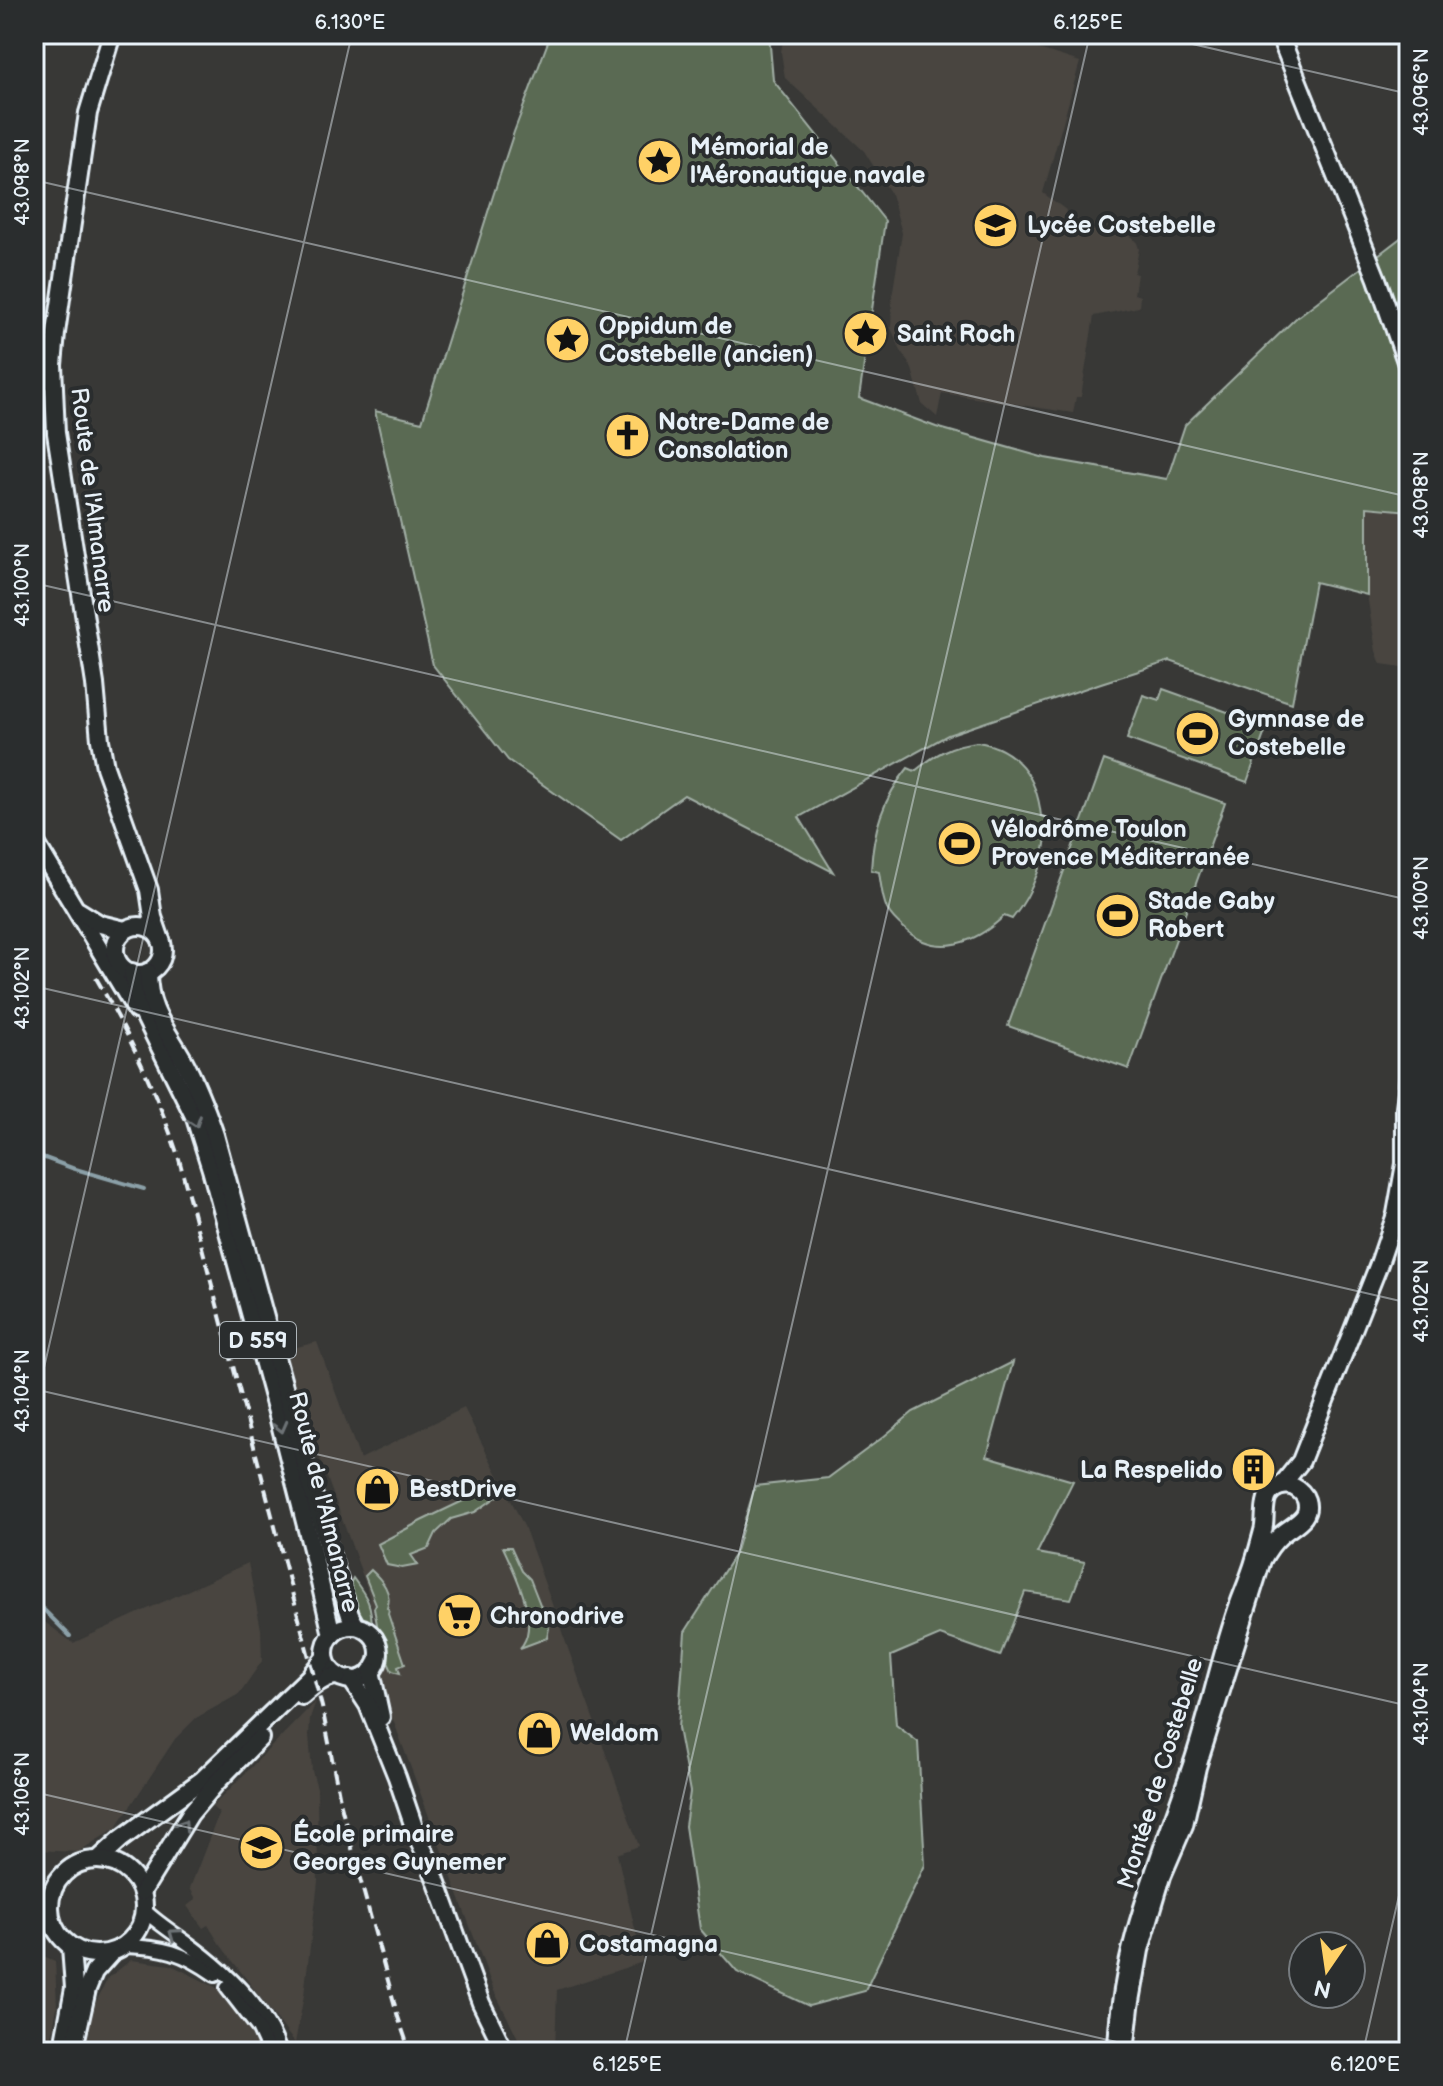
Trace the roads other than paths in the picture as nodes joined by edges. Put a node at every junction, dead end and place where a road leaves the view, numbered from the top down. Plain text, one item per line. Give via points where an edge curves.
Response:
1 (112, 34) edge
2 (1279, 34) edge
3 (1409, 370) edge
4 (34, 840) edge
5 (142, 874) junction
6 (75, 908) junction
7 (86, 925) junction
8 (129, 928) junction
9 (162, 943) junction
10 (115, 951) junction
11 (140, 972) junction
12 (162, 1052) junction
13 (1409, 1077) edge
14 (1301, 1461) junction
15 (1281, 1486) junction
16 (1303, 1494) junction
17 (1266, 1513) junction
18 (1292, 1527) junction
19 (356, 1626) junction
20 (332, 1635) junction
21 (325, 1657) junction
22 (371, 1671) junction
23 (344, 1678) junction
24 (99, 1859) junction
25 (429, 1861) junction
26 (142, 1892) junction
27 (145, 1911) junction
28 (71, 1947) junction
29 (118, 1949) junction
30 (62, 2052) edge
31 (73, 2052) edge
32 (269, 2052) edge
33 (280, 2052) edge
34 (505, 2052) edge
35 (1117, 2052) edge
36 (1125, 2052) edge

1 - 5 main road, Route de l'Almanarre via 88,113 56,333 53,401 105,767
2 - 3 main road
4 - 6 main road
5 - 8 main road, Route de l'Almanarre via 141,905
5 - 9 main road, Route de l'Almanarre
6 - 7 main road
6 - 8 main road via 100,924
7 - 10 main road
7 - 12 main road
8 - 9 main road via 153,931
8 - 10 main road via 117,939
9 - 11 main road via 159,963
10 - 11 main road via 127,970
11 - 12 main road, Route de l'Almanarre / D 559 via 141,1009
11 - 19 main road, Route de l'Almanarre / D 559 via 215,1135 327,1544
12 -> 20 main road, Route de l'Almanarre / D 559 via 195,1118 211,1169
13 - 14 main road via 1405,1164 1396,1214
14 - 15 main road
14 - 16 main road
15 - 16 main road
15 - 17 main road via 1267,1497
16 - 18 main road via 1306,1513
17 - 18 main road via 1276,1525
17 - 35 main road, Montée de Costebelle via 1195,1756 1137,1923 1121,1992
18 - 36 main road, Montée de Costebelle via 1266,1552 1256,1579 1184,1825 1140,1950
19 - 20 main road
19 - 22 main road via 370,1633 378,1647
20 - 21 main road
21 - 23 main road
21 - 24 main road via 202,1780
22 - 23 main road via 358,1679
22 - 25 main road via 380,1713 422,1816
23 - 25 main road via 368,1705
26 -> 23 main road via 190,1814 216,1783 311,1688 331,1676
24 - 26 main road via 125,1869
24 - 28 main road via 69,1868 52,1889 53,1927
25 - 34 main road via 481,2003
26 - 27 main road
27 - 29 main road via 135,1936
33 -> 27 street via 251,2001
28 - 29 main road via 97,1955
28 - 30 main road via 74,1988
29 - 31 main road via 94,1972
29 - 32 street via 173,1951 197,1962 236,1997

